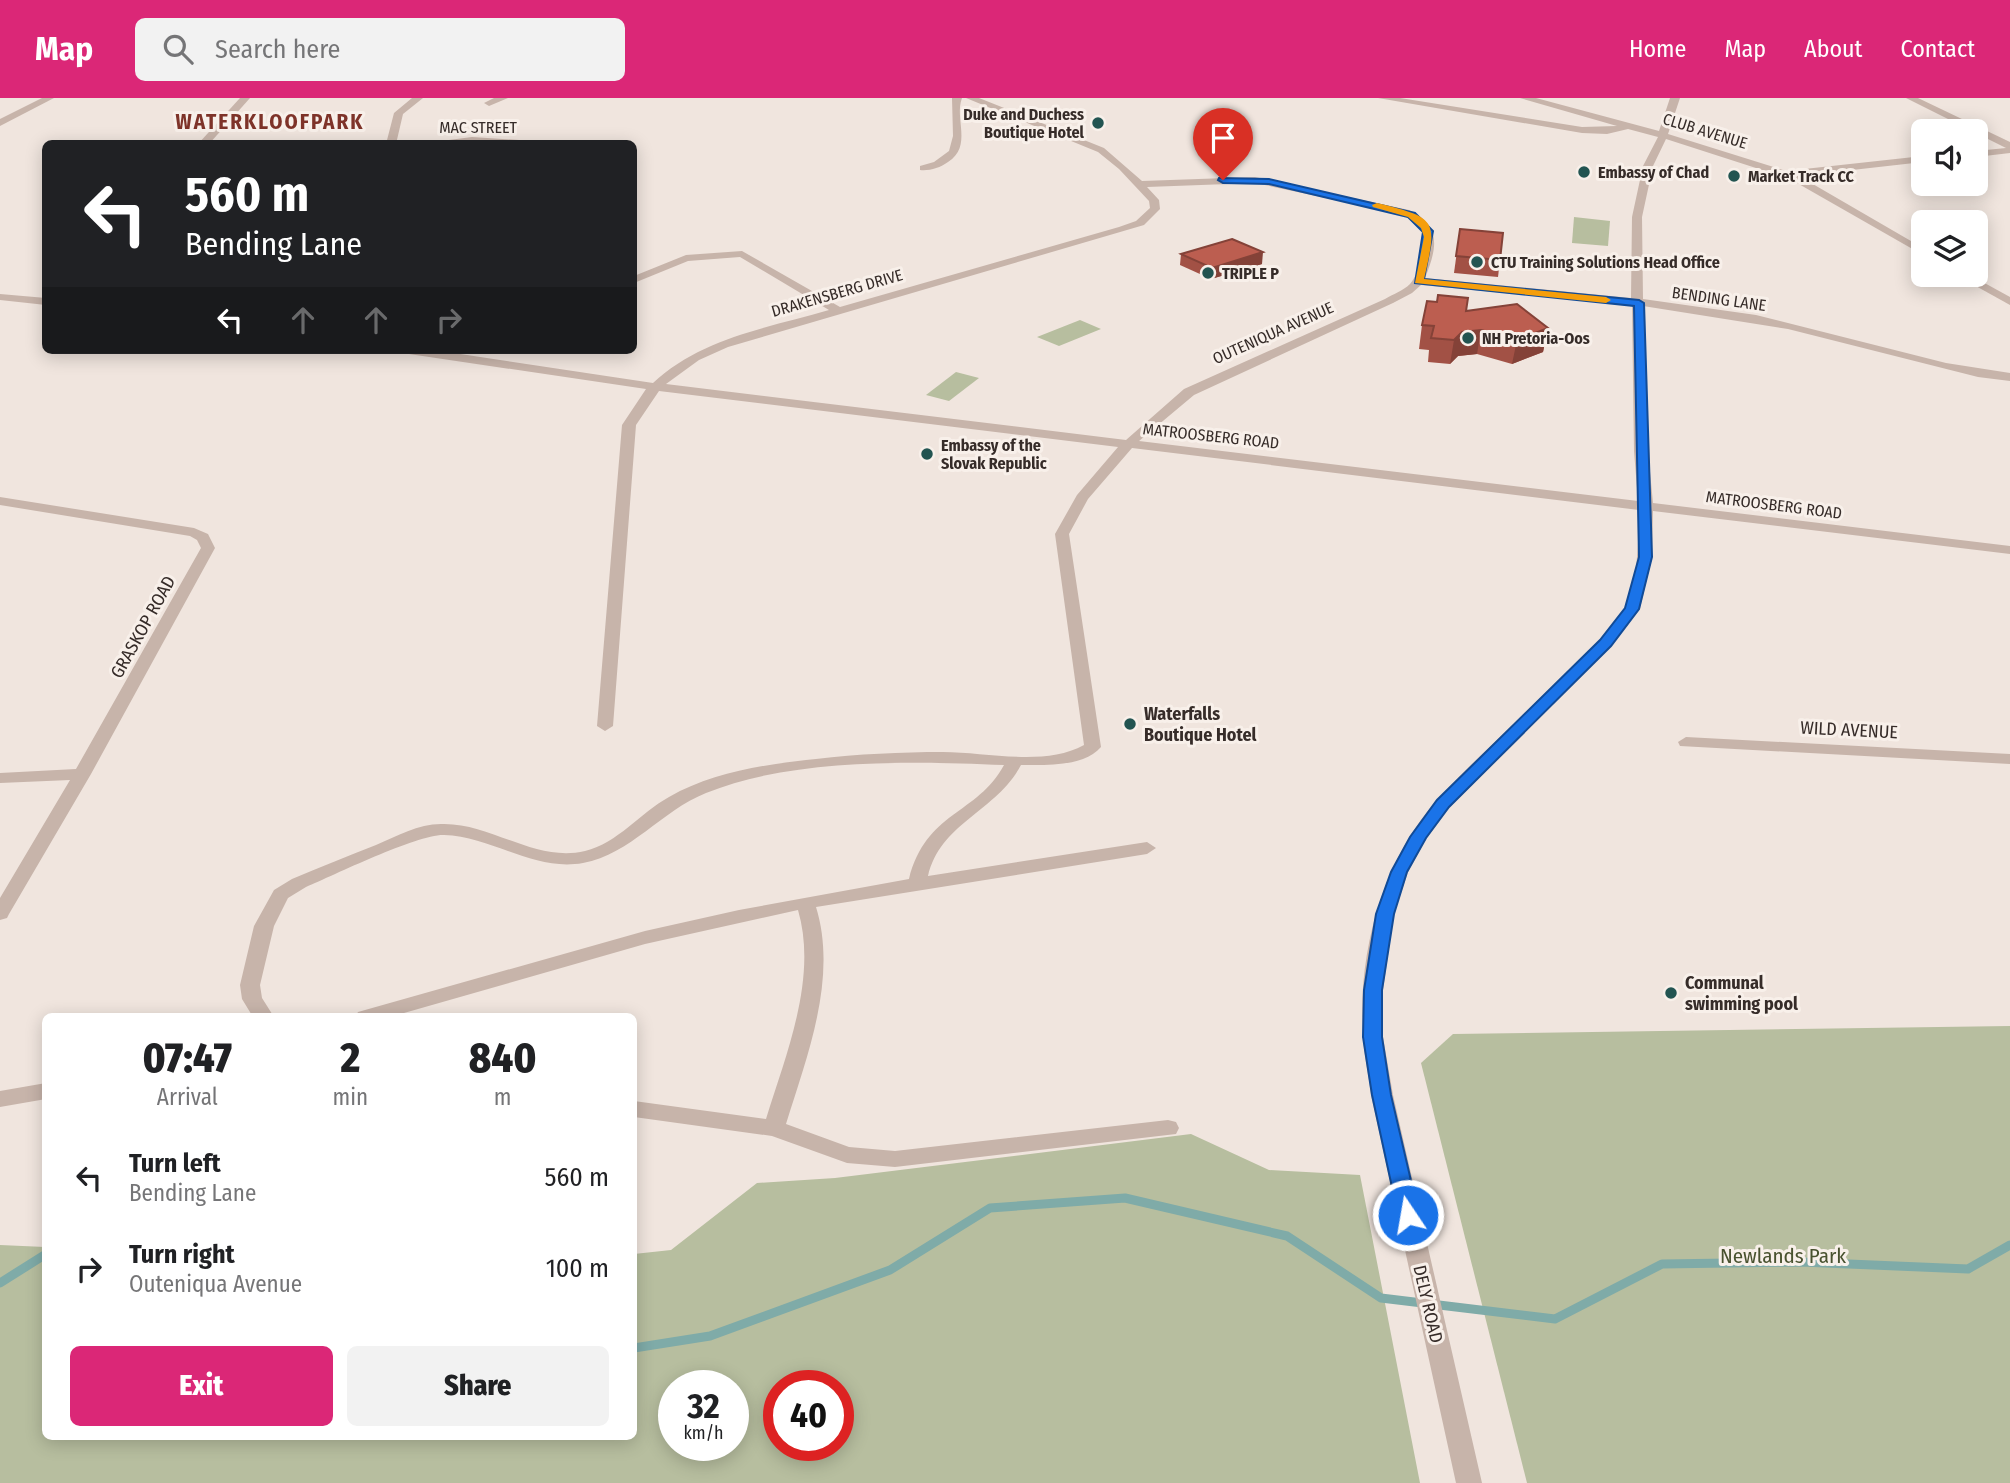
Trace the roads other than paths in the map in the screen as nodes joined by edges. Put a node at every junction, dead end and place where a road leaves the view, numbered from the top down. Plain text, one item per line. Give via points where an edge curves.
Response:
1 (50, 98) edge
2 (245, 98) edge
3 (418, 98) edge
4 (503, 98) edge
5 (957, 98) edge
6 (971, 98) edge
7 (1383, 98) edge
8 (1525, 98) edge
9 (1532, 98) edge
10 (1675, 98) edge
11 (1684, 98) edge
12 (1911, 98) edge
13 (489, 103) dead end
14 (0, 123) edge
15 (1631, 124) junction
16 (1663, 133) junction
17 (1676, 137) junction
18 (207, 140) edge
19 (392, 140) edge
20 (2010, 148) edge
21 (1988, 152) edge
22 (1911, 160) edge
23 (924, 168) dead end
24 (1649, 174) junction
25 (1790, 175) junction
26 (1139, 184) junction
27 (1911, 245) edge
28 (637, 279) edge
29 (1418, 281) junction
30 (1983, 287) edge
31 (0, 297) edge
32 (42, 302) edge
33 (2010, 302) edge
34 (1639, 303) junction
35 (839, 311) junction
36 (436, 354) edge
37 (2010, 377) edge
38 (656, 387) junction
39 (1130, 444) junction
40 (0, 501) edge
41 (1646, 508) junction
42 (2010, 550) edge
43 (605, 726) dead end
44 (1686, 742) dead end
45 (2010, 759) edge
46 (1015, 761) junction
47 (82, 774) junction
48 (0, 778) edge
49 (1147, 848) dead end
50 (917, 883) junction
51 (806, 904) junction
52 (0, 914) edge
53 (261, 1013) edge
54 (379, 1013) edge
55 (42, 1092) edge
56 (0, 1099) edge
57 (637, 1109) edge
58 (774, 1128) junction
59 (1168, 1128) dead end
60 (1469, 1483) edge

1 - 14 street
2 - 18 street
3 - 19 street via 399,113
4 - 13 street
5 - 23 street via 953,155
6 - 26 street, DRAKENSBERG DRIVE via 1101,150
7 - 15 street via 1582,130 1607,131
8 - 15 street, CLUB AVENUE
9 - 15 street, CLUB AVENUE
10 - 16 street, DELY ROAD
11 - 17 street, DELY ROAD
12 - 20 street
15 - 16 street, CLUB AVENUE
16 - 17 street, CLUB AVENUE
16 - 24 street, DELY ROAD via 1648,166
17 - 24 street, DELY ROAD
17 - 25 street, CLUB AVENUE
20 - 21 street
22 - 25 street
24 - 34 street, DELY ROAD via 1637,217
25 - 27 street, CLUB AVENUE
26 - 29 street via 1255,180 1405,212 1429,231
26 - 35 street, DRAKENSBERG DRIVE via 1156,204 1149,218 1140,223
28 - 35 street via 686,258 742,254
29 - 34 street, BENDING LANE
29 - 39 street, OUTENIQUA AVENUE via 1405,293 1189,392
30 - 33 street
31 - 32 street
34 - 37 street, BENDING LANE via 1758,320
34 - 41 street, DELY ROAD
35 - 38 street, DRAKENSBERG DRIVE via 707,350
36 - 38 street, MATROOSBERG ROAD
38 - 39 street, MATROOSBERG ROAD
38 - 43 street, DRAKENSBERG DRIVE via 629,425
39 - 41 street, MATROOSBERG ROAD
39 - 46 street, OUTENIQUA AVENUE via 1078,502 1062,534 1094,744 1077,756
40 - 47 street, GRASKOP ROAD via 194,532 207,543 207,552
41 - 42 street, MATROOSBERG ROAD
41 - 60 street, DELY ROAD via 1645,557 1632,609 1605,643 1443,804 1399,872 1385,914 1373,990 1373,1037
44 - 45 street, WILD AVENUE
46 - 50 street via 1003,784 943,830 924,853
46 - 53 street via 977,757 880,760 752,774 686,795 620,843 581,858 546,856 442,827 414,835 281,894 264,926 250,985
47 - 48 street
47 - 52 street, GRASKOP ROAD
49 - 50 street
50 - 51 street
51 - 54 street via 641,940
51 - 58 street via 814,961 803,1022
55 - 56 street
57 - 58 street
58 - 59 street via 847,1155 895,1159

